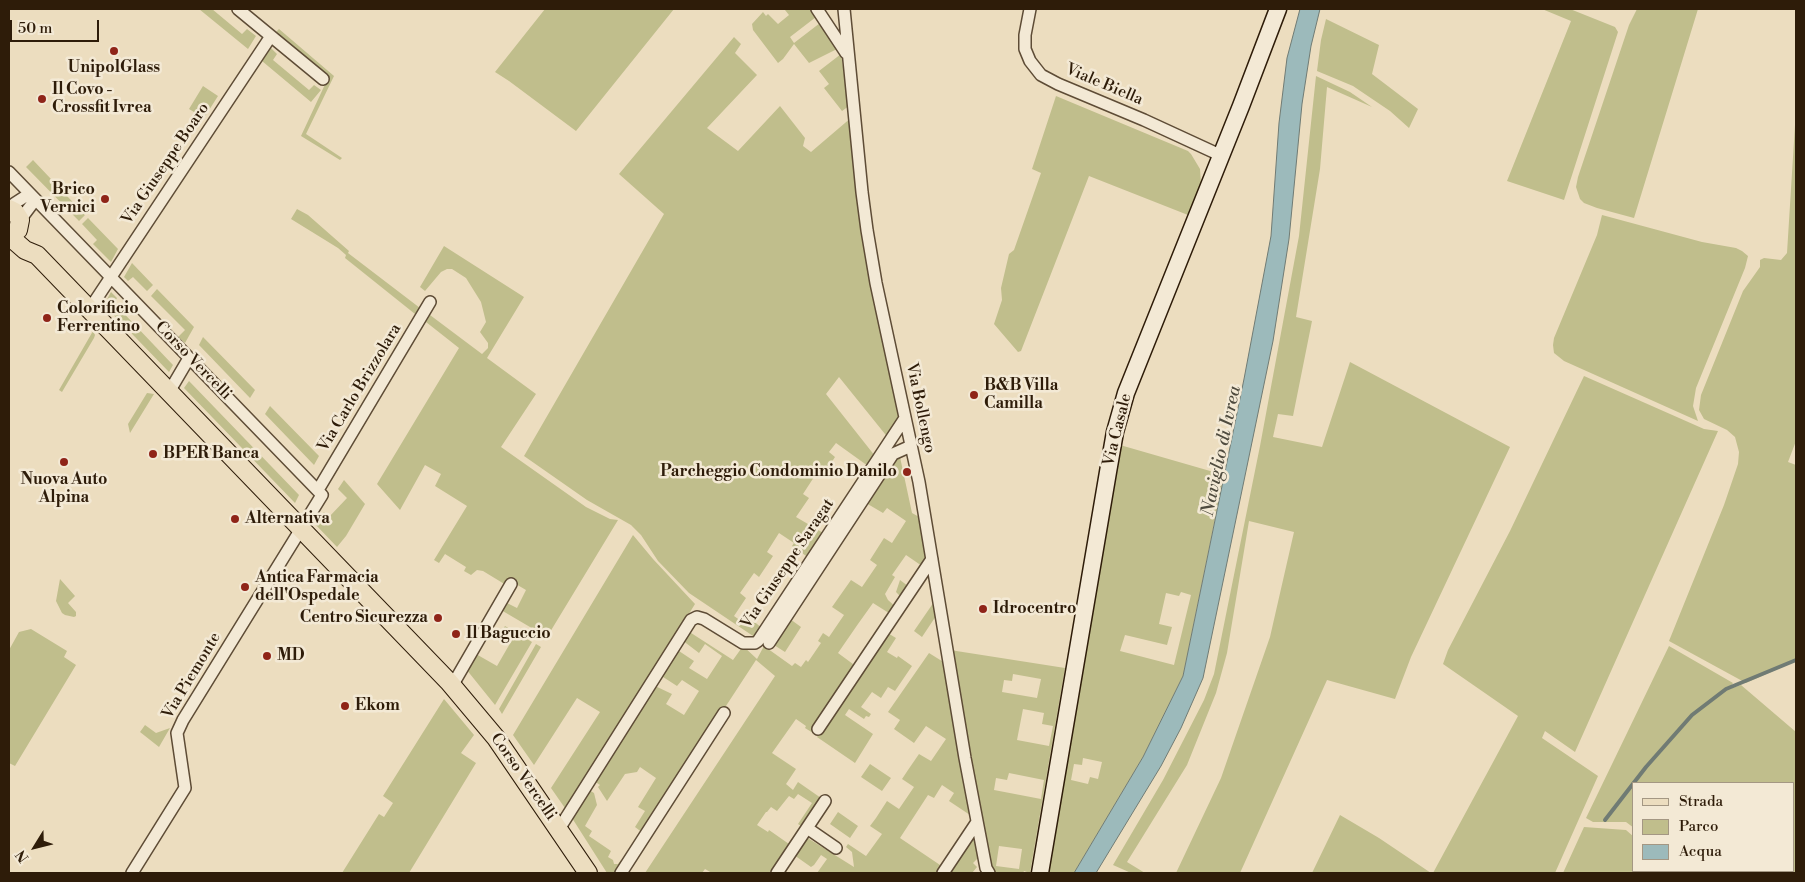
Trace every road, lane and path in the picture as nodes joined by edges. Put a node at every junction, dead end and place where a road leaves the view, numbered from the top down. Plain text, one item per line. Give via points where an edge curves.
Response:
1 (238, 9) edge
2 (817, 9) edge
3 (844, 9) edge
4 (1030, 9) edge
5 (1278, 9) edge
6 (271, 36) junction
7 (848, 56) junction
8 (323, 79) dead end
9 (1220, 156) junction
10 (9, 172) edge
11 (32, 197) junction
12 (12, 223) edge
13 (111, 277) junction
14 (430, 302) dead end
15 (89, 310) junction
16 (189, 358) junction
17 (169, 392) junction
18 (905, 418) junction
19 (911, 446) junction
20 (318, 490) junction
21 (302, 529) junction
22 (932, 560) junction
23 (511, 584) dead end
24 (769, 643) dead end
25 (452, 686) junction
26 (724, 713) dead end
27 (818, 729) dead end
28 (825, 801) dead end
29 (977, 822) junction
30 (559, 829) junction
31 (814, 829) junction
32 (836, 848) dead end
33 (132, 873) edge
34 (588, 873) edge
35 (621, 873) edge
36 (777, 873) edge
37 (943, 873) edge
38 (988, 873) edge
39 (1040, 873) edge

1 - 6 street
2 - 7 street, Via Bollengo
3 - 7 street
4 - 9 street, Viale Biella via 1025,49 1030,62 1041,74
5 - 9 main road, Via Casale
6 - 8 street
6 - 13 street, Via Giuseppe Boaro
7 - 18 street, Via Bollengo via 867,230
9 - 39 main road, Via Casale via 1126,393 1115,432
10 - 11 street, Corso Vercelli
11 - 12 street
11 - 12 street
11 - 13 street, Corso Vercelli
12 - 15 main road, Corso Vercelli
13 - 15 street, Via Giuseppe Boaro
13 - 16 street, Corso Vercelli
14 - 20 street, Via Carlo Brizzolara
15 - 17 main road, Corso Vercelli
16 - 17 street
16 - 20 street, Corso Vercelli
17 - 21 main road, Corso Vercelli
18 - 19 street, Via Bollengo
18 - 30 street, Via Giuseppe Saragat via 758,641 743,643 704,619 697,617 691,620
19 - 22 street, Via Bollengo
19 - 24 street via 894,454
20 - 21 street via 322,494
21 - 25 main road, Corso Vercelli
21 - 33 street, Via Piemonte via 177,733 185,788
22 - 27 street
22 - 29 street, Via Bollengo
23 - 25 street
25 - 30 main road, Corso Vercelli via 496,738
26 - 35 street
28 - 31 street
29 - 37 street via 948,860
29 - 38 street, Via Bollengo
30 - 34 main road, Corso Vercelli
31 - 32 street
31 - 36 street

